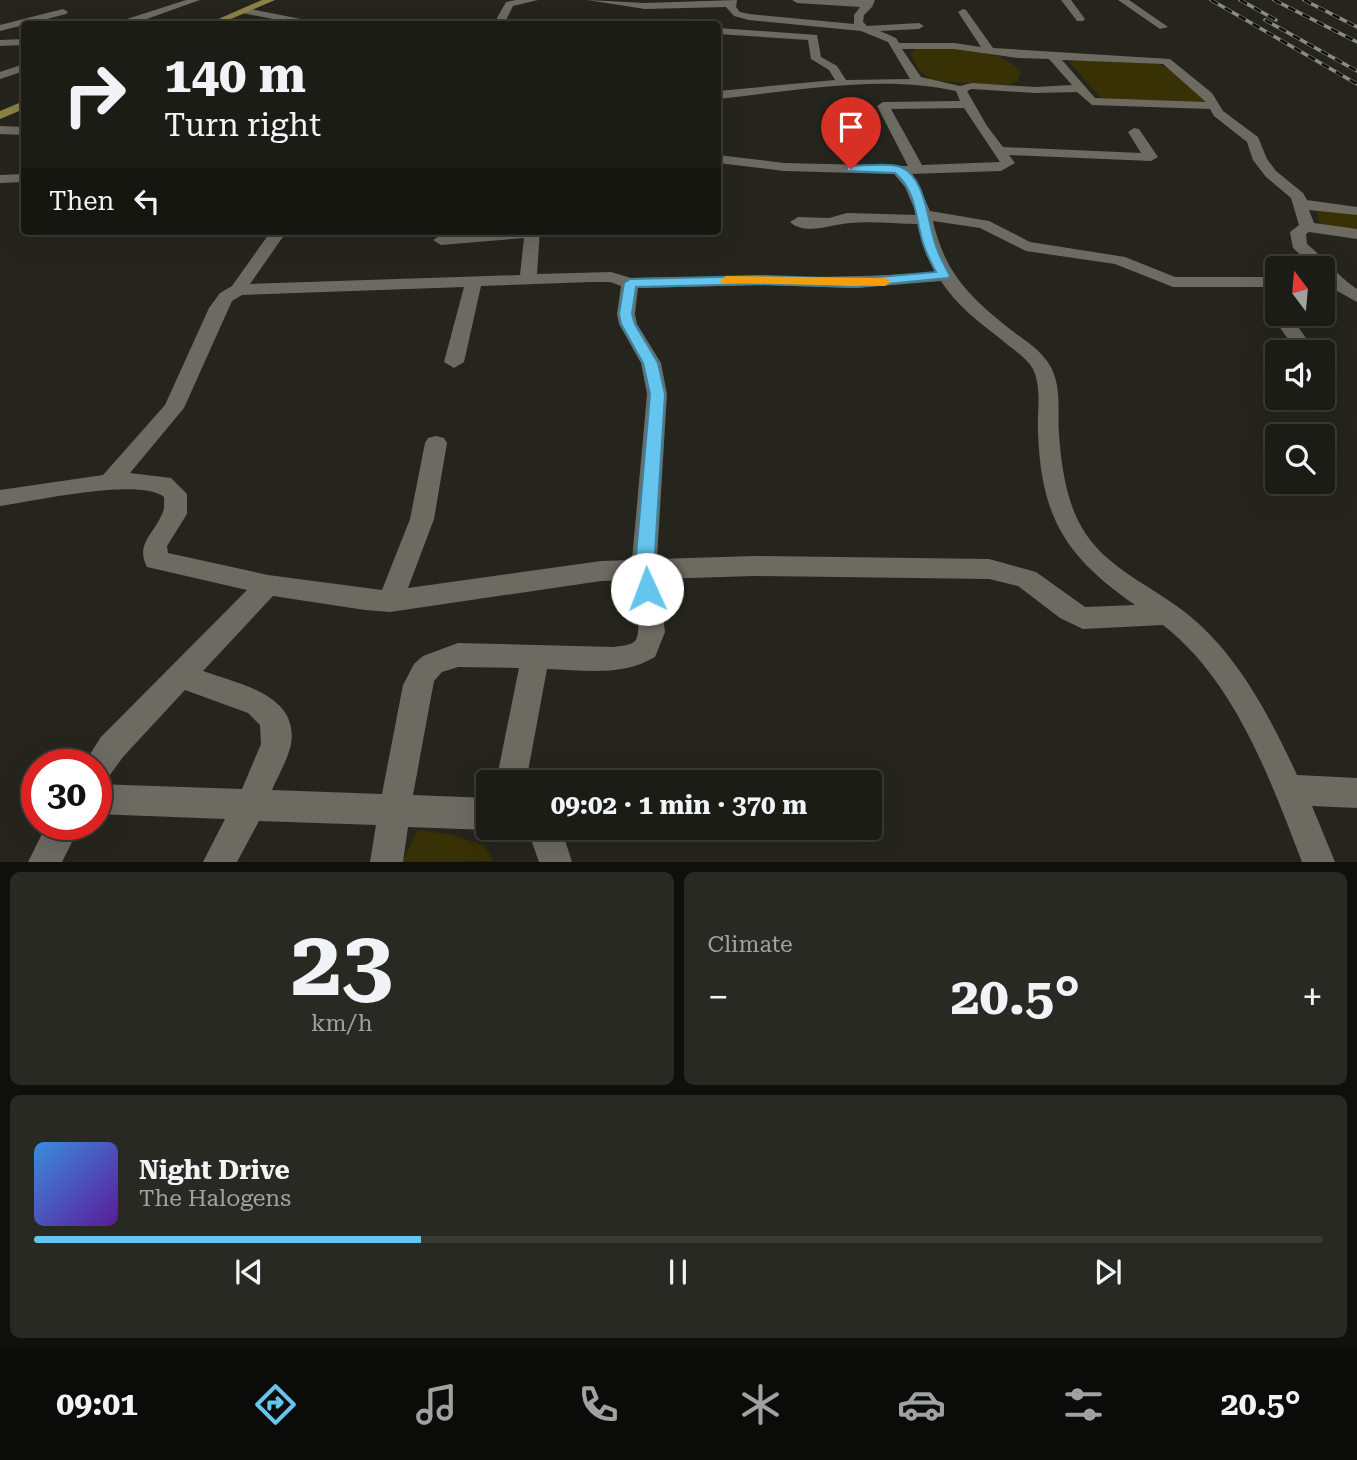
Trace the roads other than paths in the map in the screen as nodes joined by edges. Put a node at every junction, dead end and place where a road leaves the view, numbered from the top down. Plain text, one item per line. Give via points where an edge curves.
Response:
1 (195, 0) edge
2 (270, 0) edge
3 (533, 0) edge
4 (592, 0) edge
5 (797, 0) edge
6 (1066, 0) edge
7 (1122, 0) edge
8 (731, 2) edge
9 (870, 2) edge
10 (245, 11) junction
11 (963, 12) dead end
12 (1080, 19) dead end
13 (273, 20) edge
14 (21, 21) edge
15 (22, 21) edge
16 (77, 21) edge
17 (131, 21) edge
18 (220, 21) edge
19 (296, 21) edge
20 (504, 21) edge
21 (919, 26) dead end
22 (1163, 27) dead end
23 (0, 28) edge
24 (864, 28) junction
25 (721, 31) edge
26 (21, 42) edge
27 (0, 43) edge
28 (897, 46) junction
29 (988, 49) junction
30 (1053, 57) junction
31 (21, 68) edge
32 (0, 76) edge
33 (922, 82) junction
34 (842, 83) junction
35 (1079, 88) junction
36 (960, 89) junction
37 (721, 95) edge
38 (969, 104) junction
39 (21, 106) edge
40 (1214, 106) junction
41 (0, 115) edge
42 (0, 130) edge
43 (21, 131) edge
44 (1134, 132) dead end
45 (1000, 151) junction
46 (721, 159) edge
47 (917, 169) junction
48 (898, 170) junction
49 (0, 178) edge
50 (21, 178) edge
51 (1300, 204) junction
52 (1357, 211) edge
53 (925, 218) junction
54 (798, 222) dead end
55 (1307, 227) junction
56 (1357, 234) edge
57 (276, 235) edge
58 (498, 235) edge
59 (532, 235) edge
60 (441, 240) dead end
61 (1312, 256) edge
62 (943, 276) junction
63 (528, 279) junction
64 (474, 281) junction
65 (1249, 282) junction
66 (1265, 282) edge
67 (630, 283) junction
68 (1335, 285) edge
69 (238, 290) junction
70 (1357, 297) edge
71 (1265, 299) edge
72 (454, 362) dead end
73 (436, 443) dead end
74 (110, 482) junction
75 (1, 499) edge
76 (644, 568) junction
77 (268, 585) junction
78 (390, 601) junction
79 (1166, 614) junction
80 (535, 659) junction
81 (181, 676) junction
82 (111, 749) edge
83 (513, 770) edge
84 (1289, 790) junction
85 (1357, 793) edge
86 (112, 800) edge
87 (250, 806) junction
88 (396, 812) junction
89 (476, 814) edge
90 (56, 840) edge
91 (549, 840) edge
92 (44, 862) edge
93 (219, 862) edge
94 (386, 862) edge
95 (556, 862) edge
96 (1319, 862) edge

1 - 17 street
2 - 10 main road
3 - 20 street via 509,4
4 - 8 street via 645,6
5 - 9 street
6 - 12 street
7 - 22 street
8 - 24 street via 734,12 749,17
9 - 24 street via 858,18
10 - 13 street
10 - 18 main road
11 - 29 street
13 - 19 street
14 - 23 street
15 - 16 street via 59,9
21 - 24 street
24 - 28 street
25 - 34 street via 813,37 816,59 833,68
26 - 27 street
28 - 29 street
28 - 33 street via 909,71
29 - 30 street
30 - 35 street
30 - 40 street via 1166,61
31 - 32 street
33 - 34 street
33 - 36 street
34 - 37 street
35 - 36 street
35 - 40 street via 1090,100
36 - 38 street
38 - 45 street
38 - 47 street via 883,106
39 - 41 main road
40 - 51 street via 1253,140 1260,160 1296,193
42 - 43 street
44 - 45 street via 1151,156
45 - 47 street via 1006,166
46 - 48 street via 784,167
47 - 48 street
48 - 53 street via 912,186
49 - 50 street
51 - 52 street
51 - 55 street
53 - 54 street
53 - 62 street via 929,245
53 - 65 street via 984,224 1026,246 1119,260 1173,282
55 - 56 street
55 - 61 street via 1298,232 1299,245
57 - 69 street
58 - 60 street
59 - 63 street
62 - 67 street via 856,283
62 - 79 street via 1045,373 1049,447 1072,533 1096,562
63 - 64 street
63 - 67 street via 611,277
64 - 69 street
64 - 72 street
65 - 66 street
65 - 71 street
67 - 76 street via 625,314 651,363 657,394
68 - 70 street
69 - 74 street via 218,308 174,408
73 - 78 street via 422,519
74 - 75 street
74 - 77 street via 163,484 176,494 175,514 155,545 156,560
76 - 78 street via 565,574
76 - 79 street via 989,569 1020,575 1083,618
76 - 80 street via 652,632 645,649 613,659
77 - 78 street
77 - 81 street
79 - 84 street via 1193,635 1229,681
80 - 83 street
80 - 88 street via 458,655 437,660 423,670
81 - 82 street
81 - 87 street via 258,704 274,720 276,744
84 - 85 street
84 - 96 street
86 - 87 street
87 - 88 street
87 - 93 street
88 - 89 street
88 - 94 street
90 - 92 street
91 - 95 street

